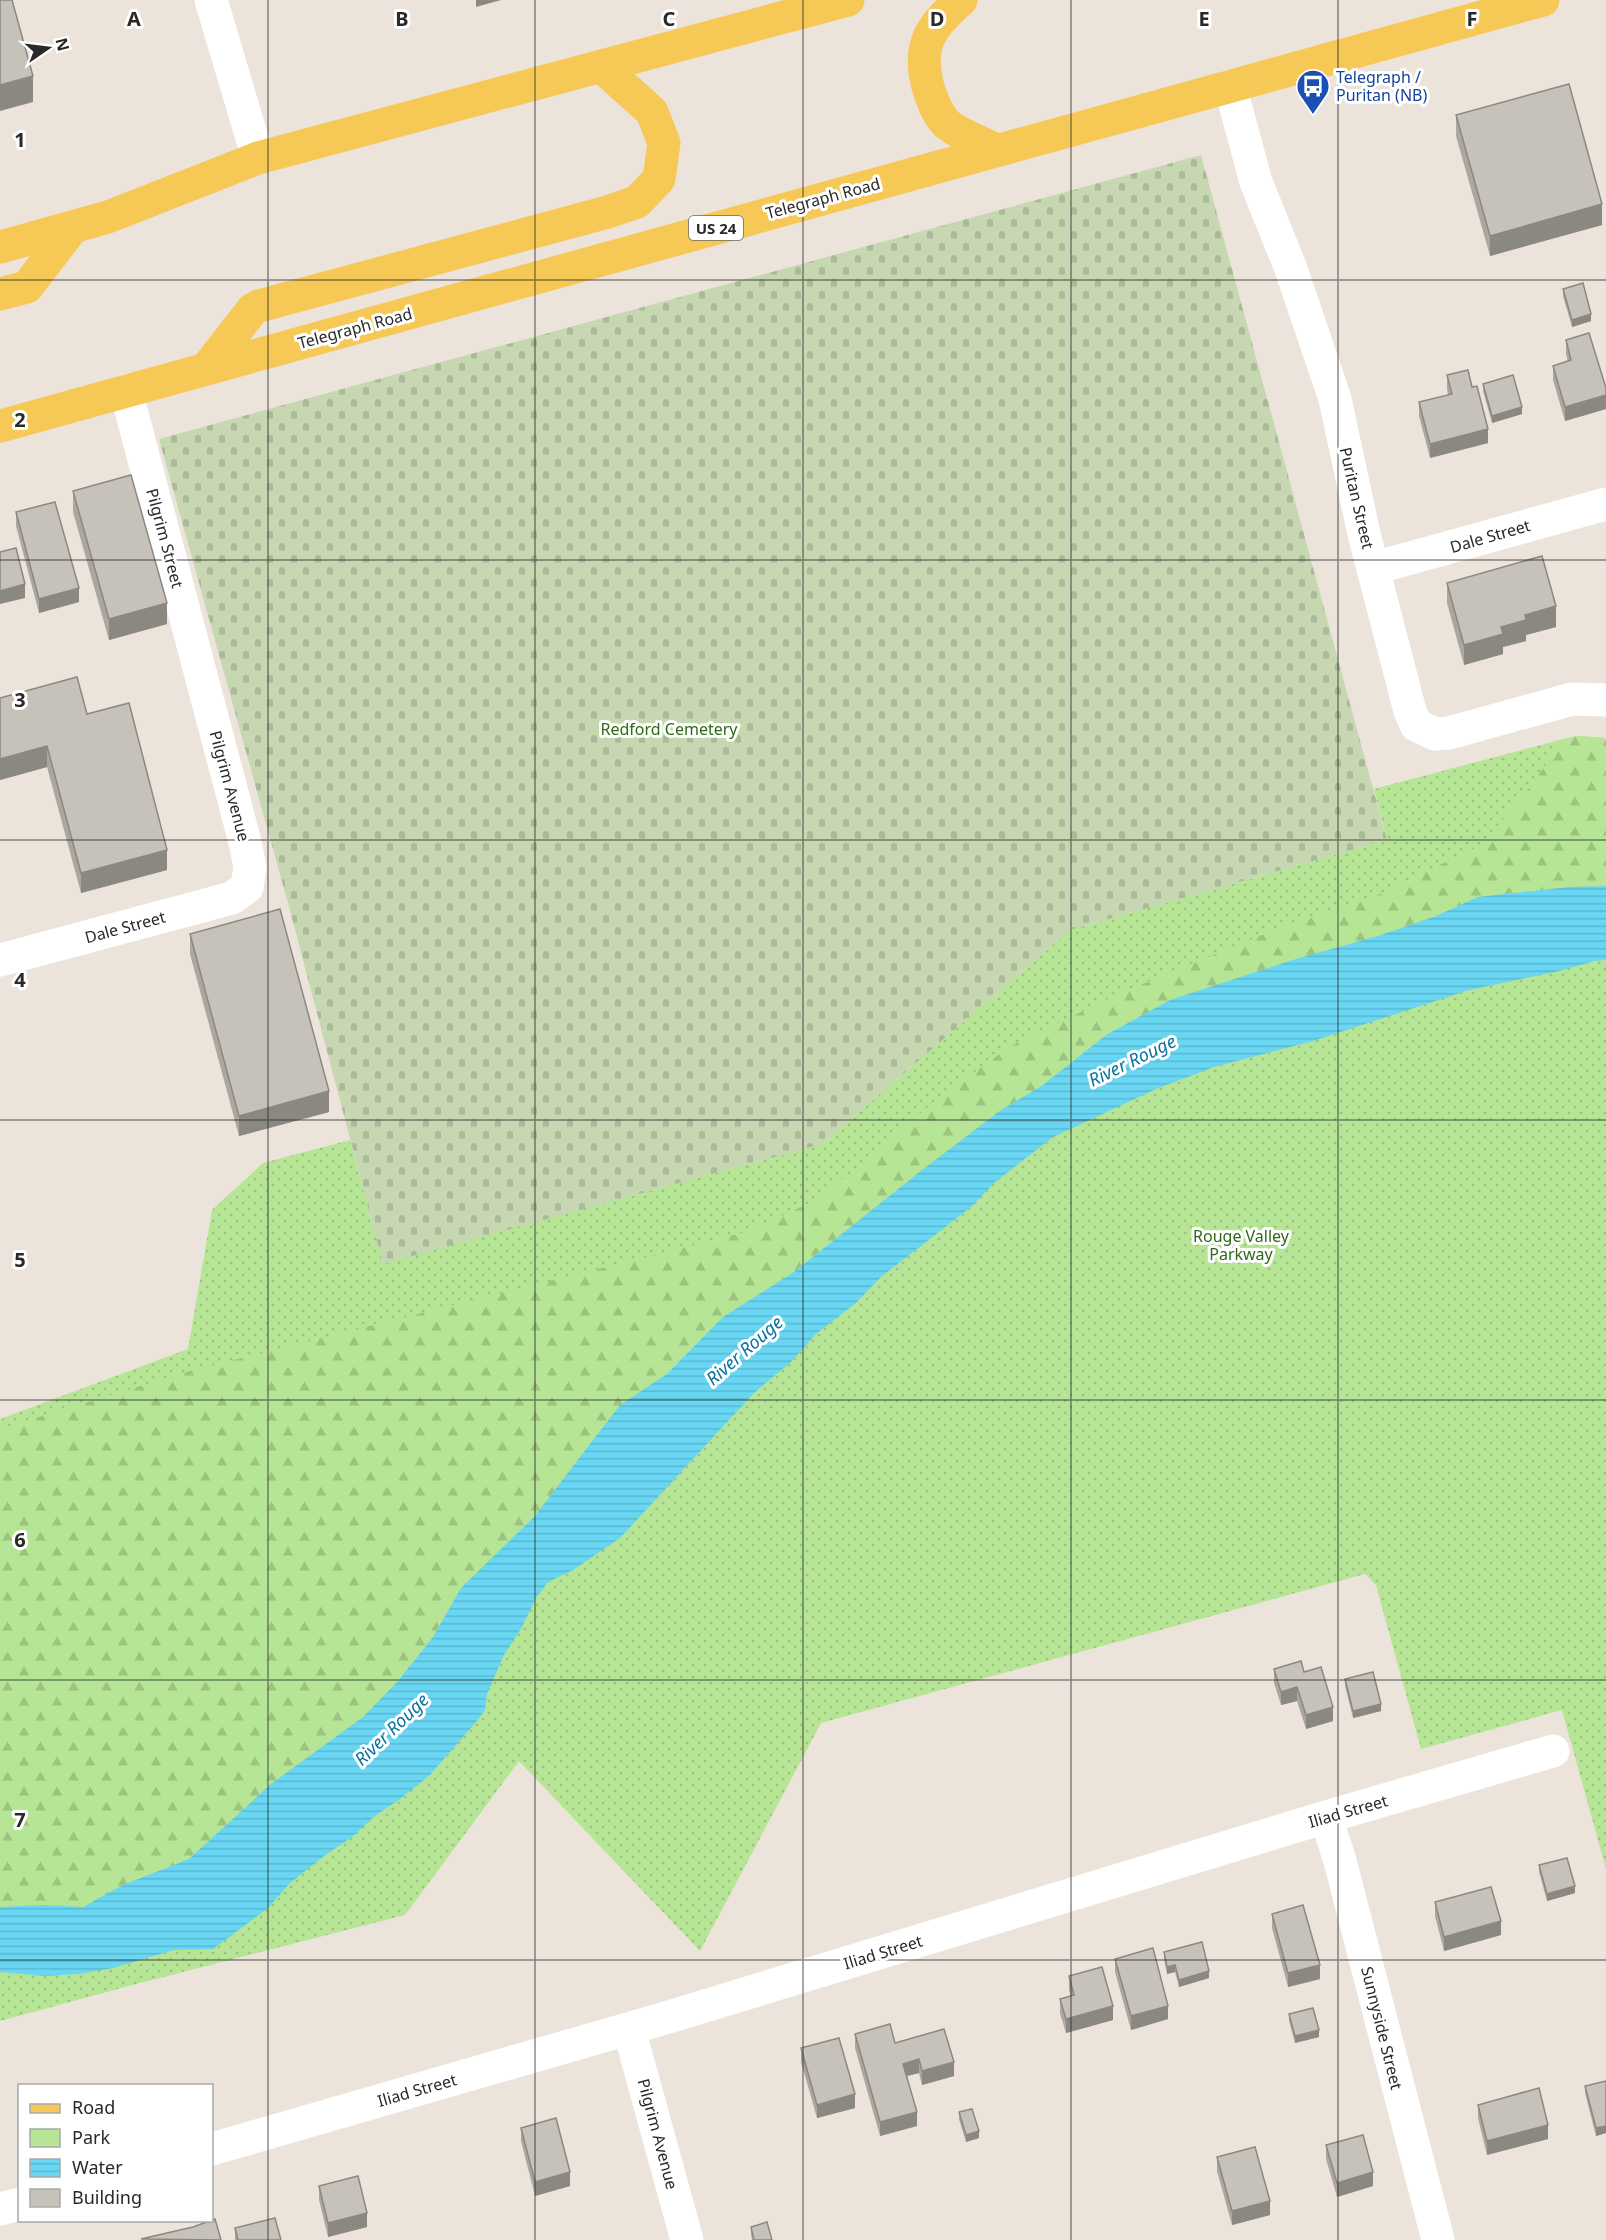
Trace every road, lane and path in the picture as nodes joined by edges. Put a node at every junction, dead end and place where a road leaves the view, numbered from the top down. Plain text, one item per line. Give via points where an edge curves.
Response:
1 (212, 0) edge
2 (848, 0) edge
3 (961, 0) edge
4 (1543, 0) edge
5 (601, 66) junction
6 (1230, 86) junction
7 (996, 150) junction
8 (258, 158) junction
9 (73, 226) junction
10 (0, 247) edge
11 (0, 294) edge
12 (206, 369) junction
13 (126, 391) junction
14 (0, 426) edge
15 (1606, 504) edge
16 (1374, 568) junction
17 (203, 685) joint
18 (1606, 700) edge
19 (247, 888) joint
20 (0, 960) edge
21 (1553, 1751) dead end
22 (1326, 1816) junction
23 (629, 2029) junction
24 (213, 2149) edge
25 (18, 2204) edge
26 (0, 2209) edge
27 (687, 2240) edge
28 (1438, 2240) edge

1 - 8 street
2 - 5 main road
3 - 7 main road via 938,20 925,44 923,67 933,105 947,124
4 - 6 main road, Telegraph Road / US 24
5 - 8 main road
5 - 12 main road via 652,112 664,143 659,179 638,202 259,306
6 - 7 main road, Telegraph Road / US 24
6 - 16 street, Puritan Street via 1257,182 1335,399
7 - 12 main road, Telegraph Road / US 24
8 - 9 main road via 108,217
9 - 10 main road
9 - 11 main road via 27,287
12 - 13 main road, Telegraph Road / US 24
13 - 14 main road, Telegraph Road / US 24
13 - 17 street, Pilgrim Street
15 - 16 street, Dale Street
16 - 18 street, Puritan Street via 1416,725 1435,734 1449,733 1572,699
17 - 19 street, Pilgrim Avenue via 250,867
19 - 20 street, Dale Street via 232,898
21 - 22 street, Iliad Street
22 - 23 street, Iliad Street
22 - 28 street, Sunnyside Street
23 - 24 street, Iliad Street
23 - 27 street, Pilgrim Avenue
25 - 26 street

